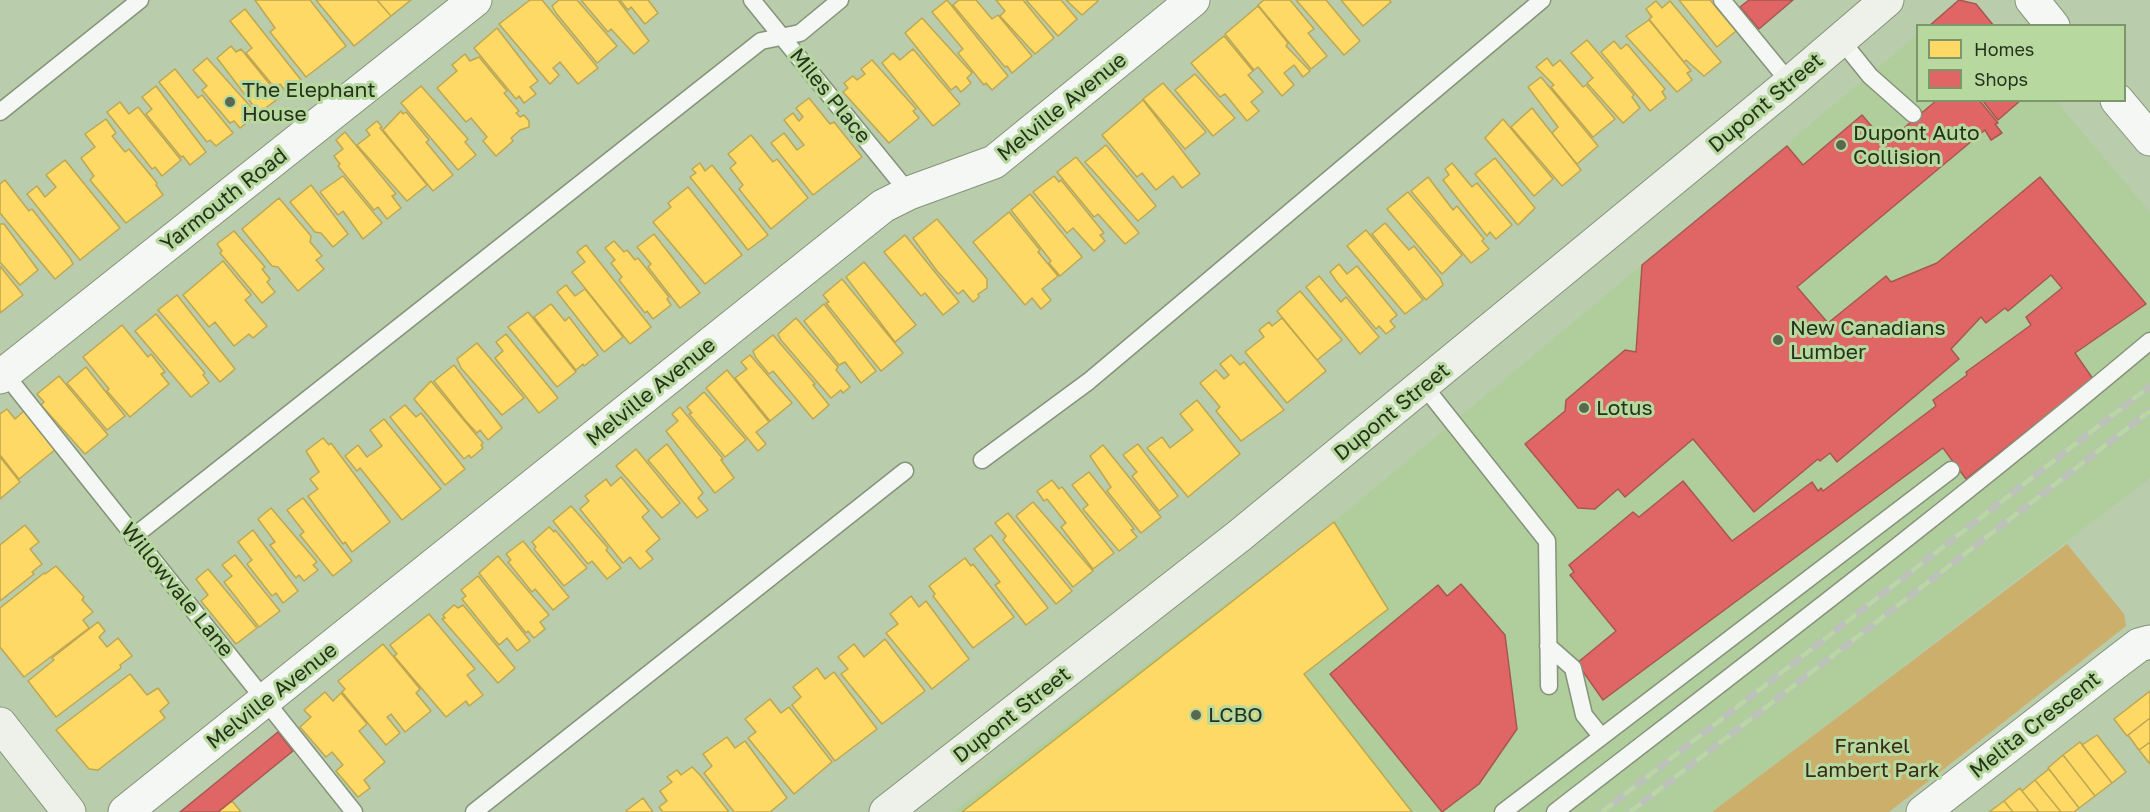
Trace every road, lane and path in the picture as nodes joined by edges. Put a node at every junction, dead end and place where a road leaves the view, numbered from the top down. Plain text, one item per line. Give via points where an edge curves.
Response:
1 (140, 0) edge
2 (476, 0) edge
3 (752, 0) edge
4 (840, 0) edge
5 (1193, 0) edge
6 (1542, 0) edge
7 (1722, 0) edge
8 (1887, 0) edge
9 (2032, 0) edge
10 (2051, 24) edge
11 (781, 36) junction
12 (1841, 40) junction
13 (1790, 83) junction
14 (2119, 102) edge
15 (0, 112) edge
16 (1913, 114) dead end
17 (2150, 139) edge
18 (909, 193) junction
19 (2150, 341) edge
20 (2, 373) edge
21 (1424, 386) junction
22 (982, 460) dead end
23 (1951, 470) dead end
24 (905, 471) dead end
25 (133, 537) junction
26 (2150, 642) edge
27 (1548, 646) junction
28 (1549, 686) dead end
29 (267, 701) junction
30 (0, 724) edge
31 (1601, 736) junction
32 (69, 812) edge
33 (125, 812) edge
34 (354, 812) edge
35 (474, 812) edge
36 (886, 812) edge
37 (1503, 812) edge
38 (1555, 812) edge
39 (1923, 812) edge

1 - 15 lane
2 - 20 street, Yarmouth Road
3 - 11 lane, Miles Place
4 - 11 lane via 800,33
5 - 18 street, Melville Avenue via 994,162
6 - 22 lane via 1089,381
7 - 13 lane
8 - 12 main road, Dupont Street
9 - 10 street
11 - 18 lane, Miles Place
11 - 25 lane via 761,41
12 - 13 main road, Dupont Street
12 - 16 lane via 1870,76
13 - 21 main road, Dupont Street
14 - 17 street
18 - 29 street, Melville Avenue via 883,206
19 - 38 lane via 2072,407
20 - 25 lane, Willowvale Lane
21 - 27 lane via 1547,541
21 - 36 main road, Dupont Street
23 - 31 lane
24 - 35 lane
25 - 29 lane, Willowvale Lane
26 - 39 street, Melita Crescent via 2139,645
27 - 28 lane
27 - 31 lane via 1573,668 1584,715
29 - 33 street, Melville Avenue
29 - 34 lane, Willowvale Lane
30 - 32 main road
31 - 37 lane

